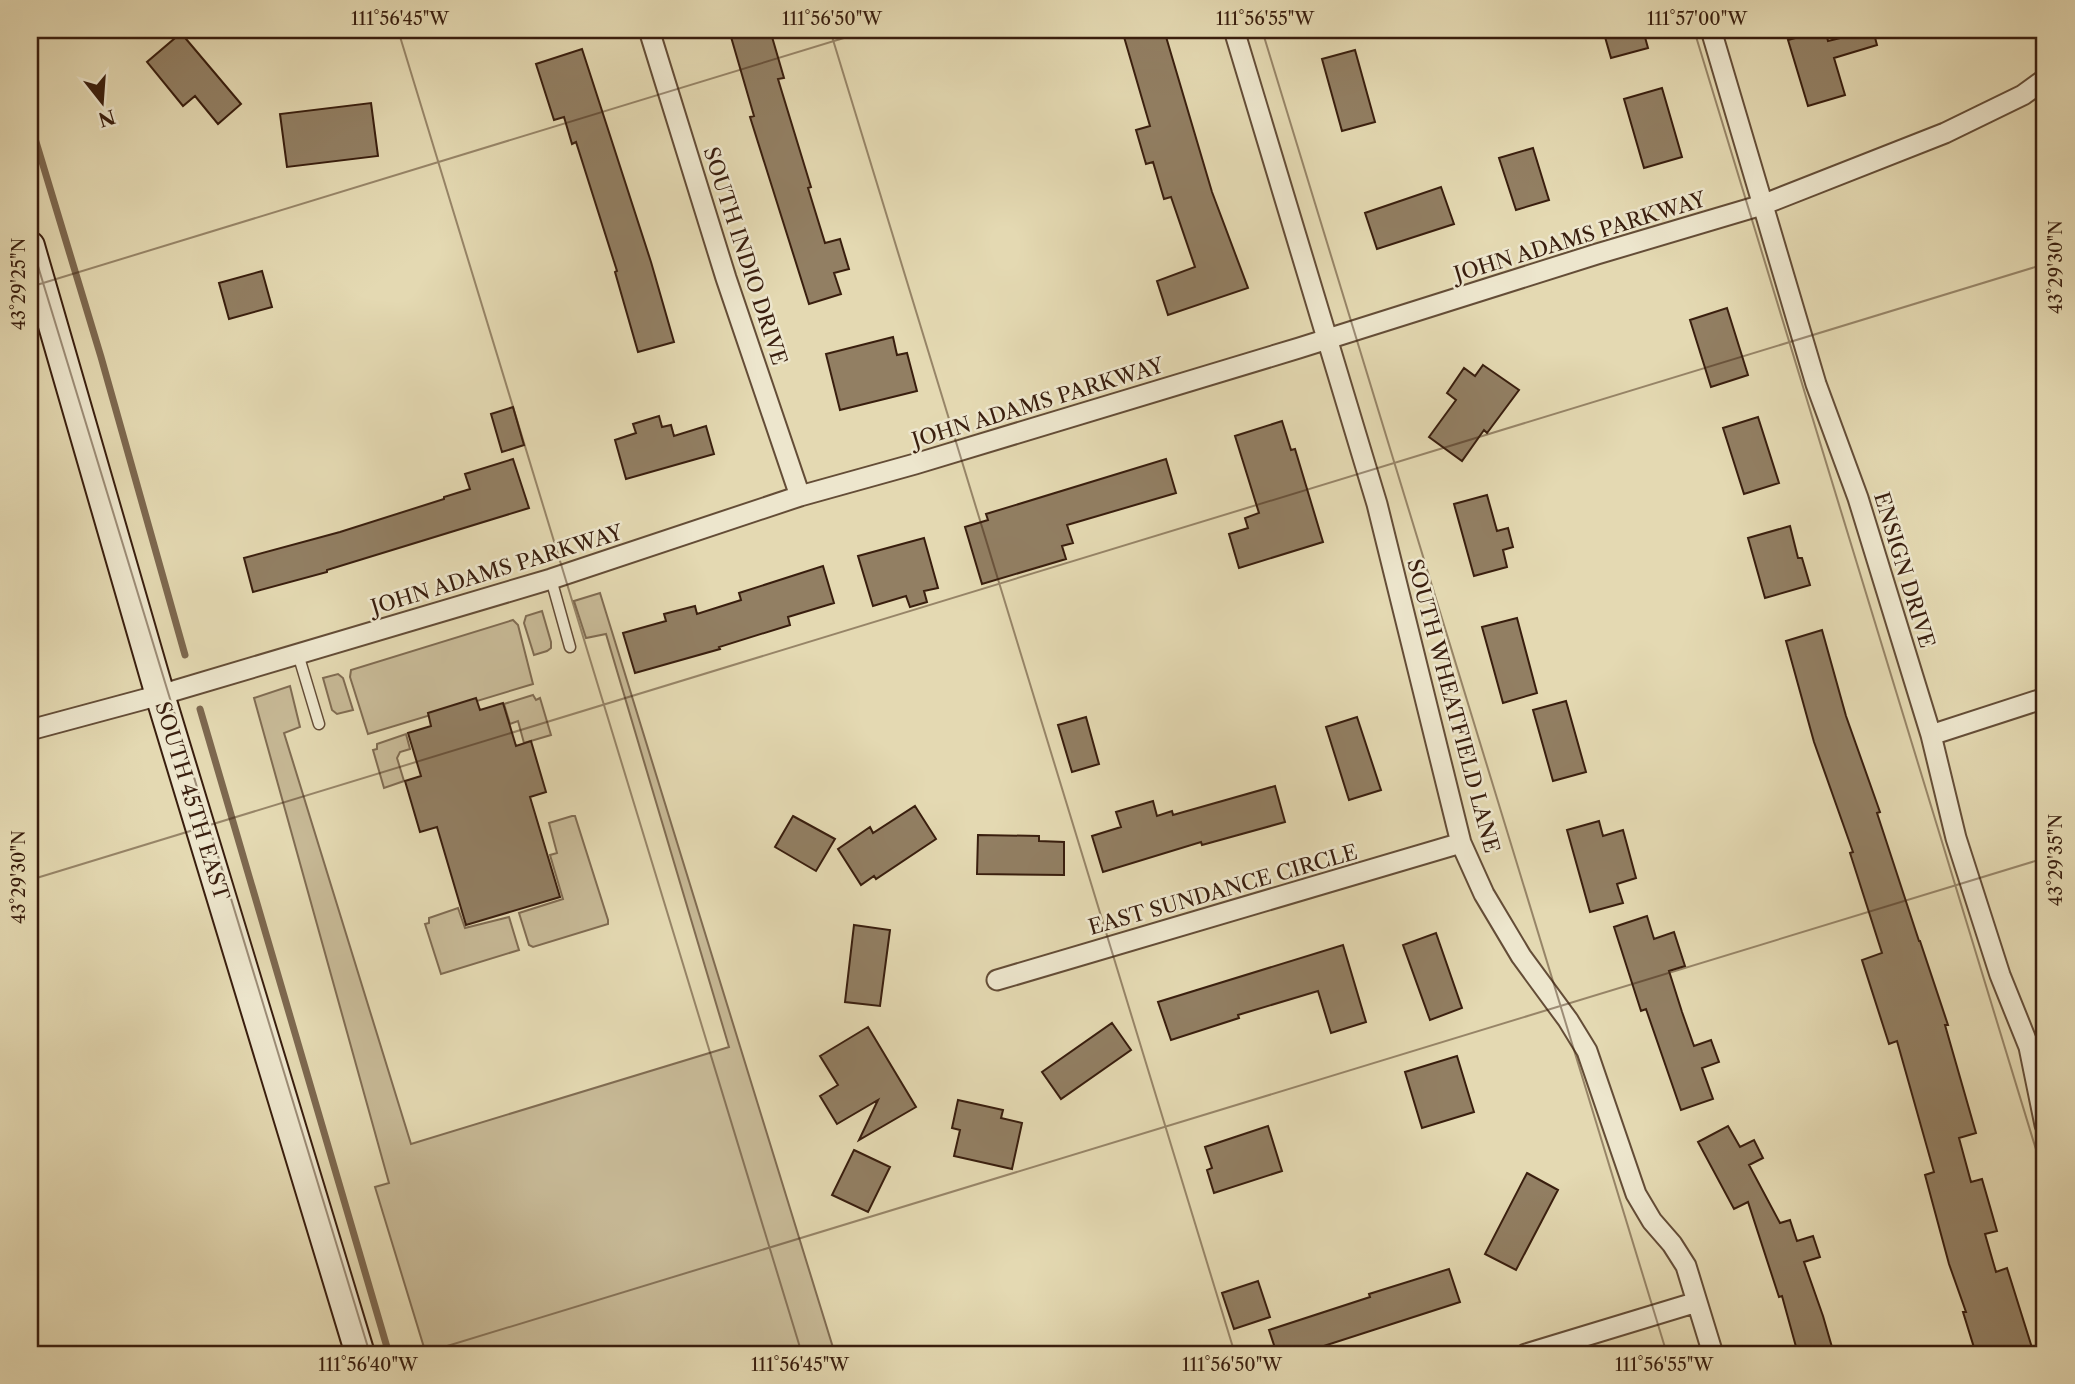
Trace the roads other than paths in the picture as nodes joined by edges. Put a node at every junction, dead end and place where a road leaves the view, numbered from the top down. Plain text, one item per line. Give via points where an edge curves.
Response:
1 (649, 30) edge
2 (1234, 30) edge
3 (1711, 30) edge
4 (2045, 79) edge
5 (1762, 205) junction
6 (30, 246) edge
7 (1327, 339) junction
8 (800, 496) junction
9 (551, 579) junction
10 (570, 647) dead end
11 (298, 654) junction
12 (160, 695) junction
13 (2045, 698) edge
14 (319, 724) dead end
15 (30, 730) edge
16 (1931, 735) junction
17 (1461, 843) junction
18 (997, 980) dead end
19 (2037, 1044) edge
20 (2045, 1125) edge
21 (1697, 1302) junction
22 (360, 1354) edge
23 (1526, 1354) edge
24 (1713, 1354) edge

1 - 8 street, SOUTH INDIO DRIVE
2 - 7 street, SOUTH WHEATFIELD LANE
3 - 5 street, ENSIGN DRIVE
4 - 5 street, JOHN ADAMS PARKWAY via 2023,95 1945,133
5 - 7 street, JOHN ADAMS PARKWAY
5 - 16 street, ENSIGN DRIVE via 1815,384 1858,498
6 - 12 main road, SOUTH 45TH EAST
7 - 8 street, JOHN ADAMS PARKWAY
7 - 17 street, SOUTH WHEATFIELD LANE via 1377,504
8 - 9 street, JOHN ADAMS PARKWAY
9 - 10 lane
9 - 11 street, JOHN ADAMS PARKWAY
11 - 12 street, JOHN ADAMS PARKWAY
11 - 14 lane
12 - 15 street, JOHN ADAMS PARKWAY
12 - 22 main road, SOUTH 45TH EAST
13 - 16 street
16 - 19 street, ENSIGN DRIVE via 1960,851 2000,975
17 - 18 street, EAST SUNDANCE CIRCLE
17 - 21 street, SOUTH WHEATFIELD LANE via 1484,894 1521,956 1587,1051 1636,1194 1686,1266
19 - 20 street, ENSIGN DRIVE
21 - 23 street
21 - 24 street, SOUTH WHEATFIELD LANE

